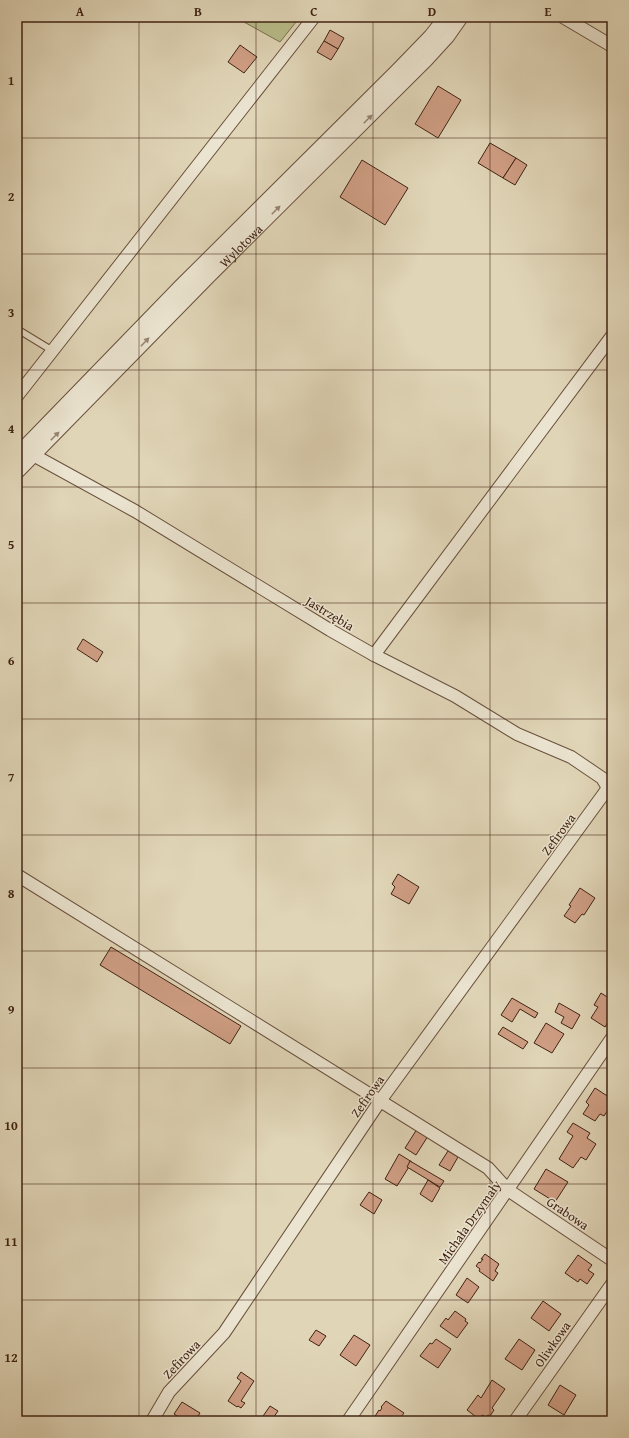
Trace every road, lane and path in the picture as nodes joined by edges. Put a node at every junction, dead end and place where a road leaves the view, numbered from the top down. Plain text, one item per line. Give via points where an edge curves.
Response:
1 (314, 17) edge
2 (447, 17) edge
3 (462, 17) edge
4 (563, 17) edge
5 (612, 46) edge
6 (17, 329) edge
7 (612, 336) edge
8 (53, 350) junction
9 (17, 396) edge
10 (17, 456) edge
11 (35, 456) junction
12 (17, 473) edge
13 (374, 655) junction
14 (610, 789) edge
15 (17, 875) edge
16 (612, 1038) edge
17 (380, 1101) junction
18 (508, 1190) junction
19 (612, 1260) edge
20 (612, 1284) edge
21 (152, 1421) edge
22 (348, 1421) edge
23 (515, 1421) edge

1 - 8 street
2 - 10 street, Wylotowa via 398,71 181,287
11 -> 3 street, Wylotowa via 214,272 427,60
4 - 5 street
6 - 8 lane
7 - 13 street
8 - 9 street
11 - 12 street, Wylotowa
11 - 13 street, Jastrzębia via 135,510
13 - 14 street, Jastrzębia via 455,696 517,734 571,757 602,778
14 - 17 street, Zefirowa
15 - 17 street, Grabowa
16 - 18 street, Michała Drzymały
17 - 18 street, Grabowa via 488,1168
17 - 21 street, Zefirowa via 224,1333 170,1392
18 - 19 street, Grabowa
18 - 22 street, Michała Drzymały
20 - 23 street, Oliwkowa

